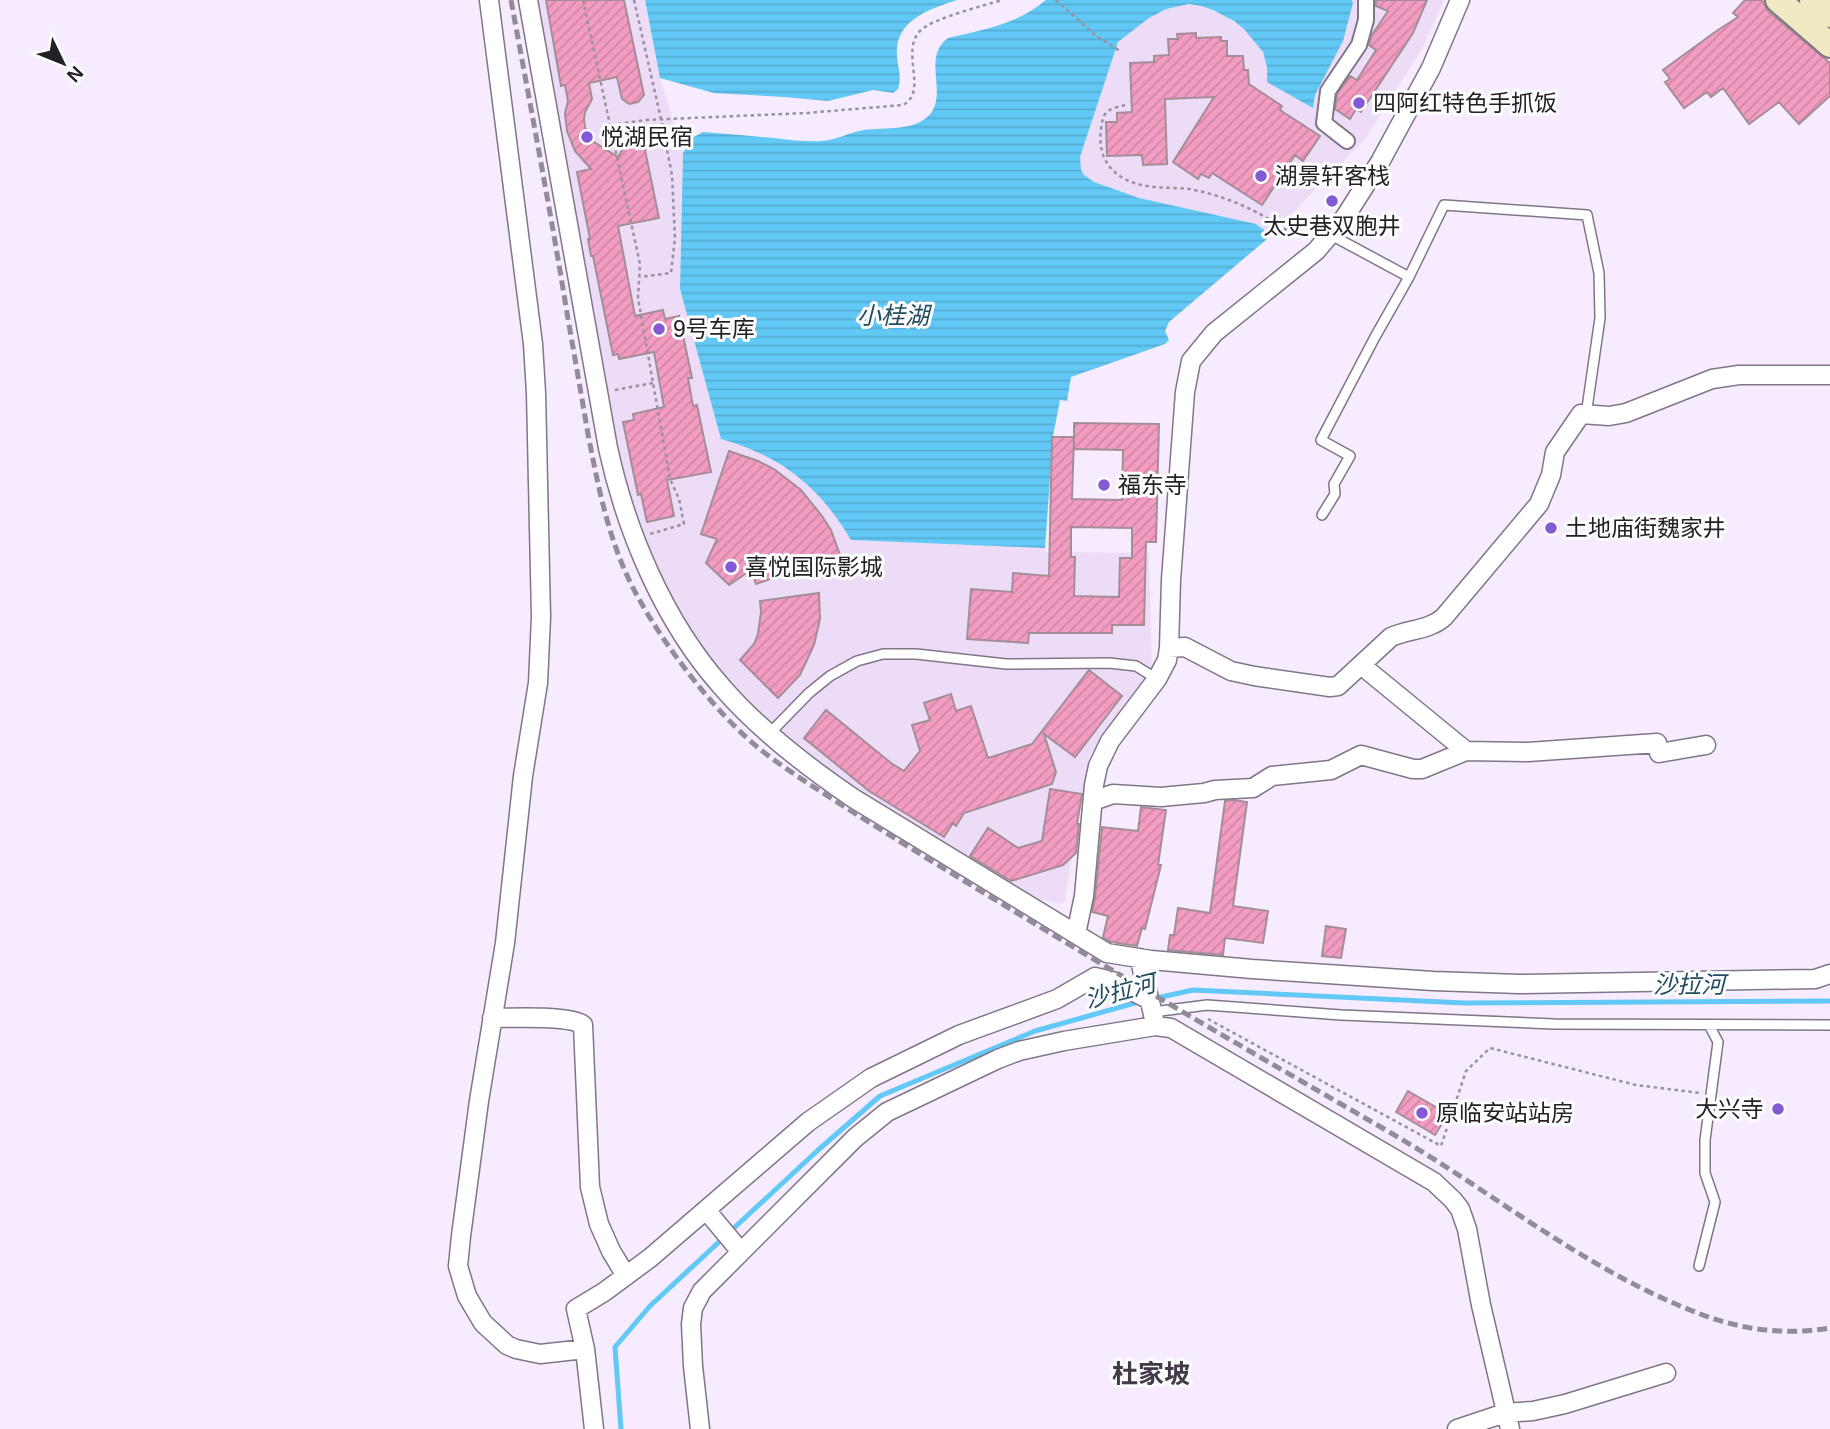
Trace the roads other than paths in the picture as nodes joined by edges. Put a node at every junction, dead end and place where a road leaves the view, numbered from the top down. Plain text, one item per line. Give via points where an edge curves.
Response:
1 (489, 0) edge
2 (528, 0) edge
3 (1366, 0) edge
4 (1460, 0) edge
5 (1777, 0) edge
6 (1812, 0) edge
7 (1830, 15) edge
8 (1830, 45) edge
9 (1347, 141) dead end
10 (1331, 234) junction
11 (1409, 277) junction
12 (1830, 374) edge
13 (1586, 415) junction
14 (1322, 515) dead end
15 (1169, 648) junction
16 (1361, 665) junction
17 (1157, 679) junction
18 (770, 733) junction
19 (1706, 746) dead end
20 (1466, 751) junction
21 (1093, 801) junction
22 (1076, 934) junction
23 (1141, 966) junction
24 (1830, 974) edge
25 (1152, 1013) junction
26 (492, 1017) junction
27 (1709, 1025) junction
28 (1830, 1025) edge
29 (708, 1214) junction
30 (738, 1249) junction
31 (1699, 1266) dead end
32 (626, 1276) junction
33 (585, 1349) junction
34 (1666, 1373) dead end
35 (1507, 1421) edge
36 (594, 1429) edge
37 (700, 1429) edge
38 (1457, 1429) edge

1 - 26 street via 533,344 541,617 538,683
2 - 18 street via 614,477 635,539 685,638 741,708
3 - 9 street via 1359,45 1328,91 1324,123
4 - 10 street via 1431,68 1380,162
5 - 8 main road
6 - 7 main road
10 - 11 lane
10 - 15 street via 1308,258 1214,332 1191,361 1185,392
11 - 13 lane via 1444,205 1587,215 1599,273 1600,318
11 - 14 lane via 1321,440 1350,456
12 - 13 street via 1712,379 1626,413
13 - 16 street via 1581,414 1555,452 1539,504 1444,617 1432,626 1391,637
15 - 16 street via 1185,648 1254,677 1330,687 1338,686
15 - 17 street
16 - 20 street
17 - 18 lane via 1136,666 1109,663 1006,664 883,654 857,661 830,676
17 - 21 street via 1103,753
18 - 22 street via 853,798
19 - 20 street via 1659,753 1657,743 1528,752
20 - 21 street via 1422,769 1361,755 1331,770 1272,776 1253,788 1161,797 1114,793
21 - 22 street
22 - 23 street
23 - 24 street via 1519,984 1815,979
23 - 25 street
25 - 27 lane via 1207,1005 1554,1024
25 - 29 street via 1112,981 1095,977 1057,999 959,1035 871,1078 808,1122
25 - 30 street via 1019,1051 887,1112
25 - 35 street via 1446,1191 1460,1209 1467,1229
26 - 32 street via 564,1019 583,1025 590,1187 599,1224
26 - 33 street via 461,1236 458,1266 462,1281 483,1323 508,1345 540,1354
27 - 28 lane
27 - 31 lane via 1718,1042 1705,1173 1715,1202
29 - 30 street
29 - 32 street
30 - 37 street via 693,1308
32 - 33 street via 576,1309
33 - 36 street
34 - 35 street
35 - 38 street

